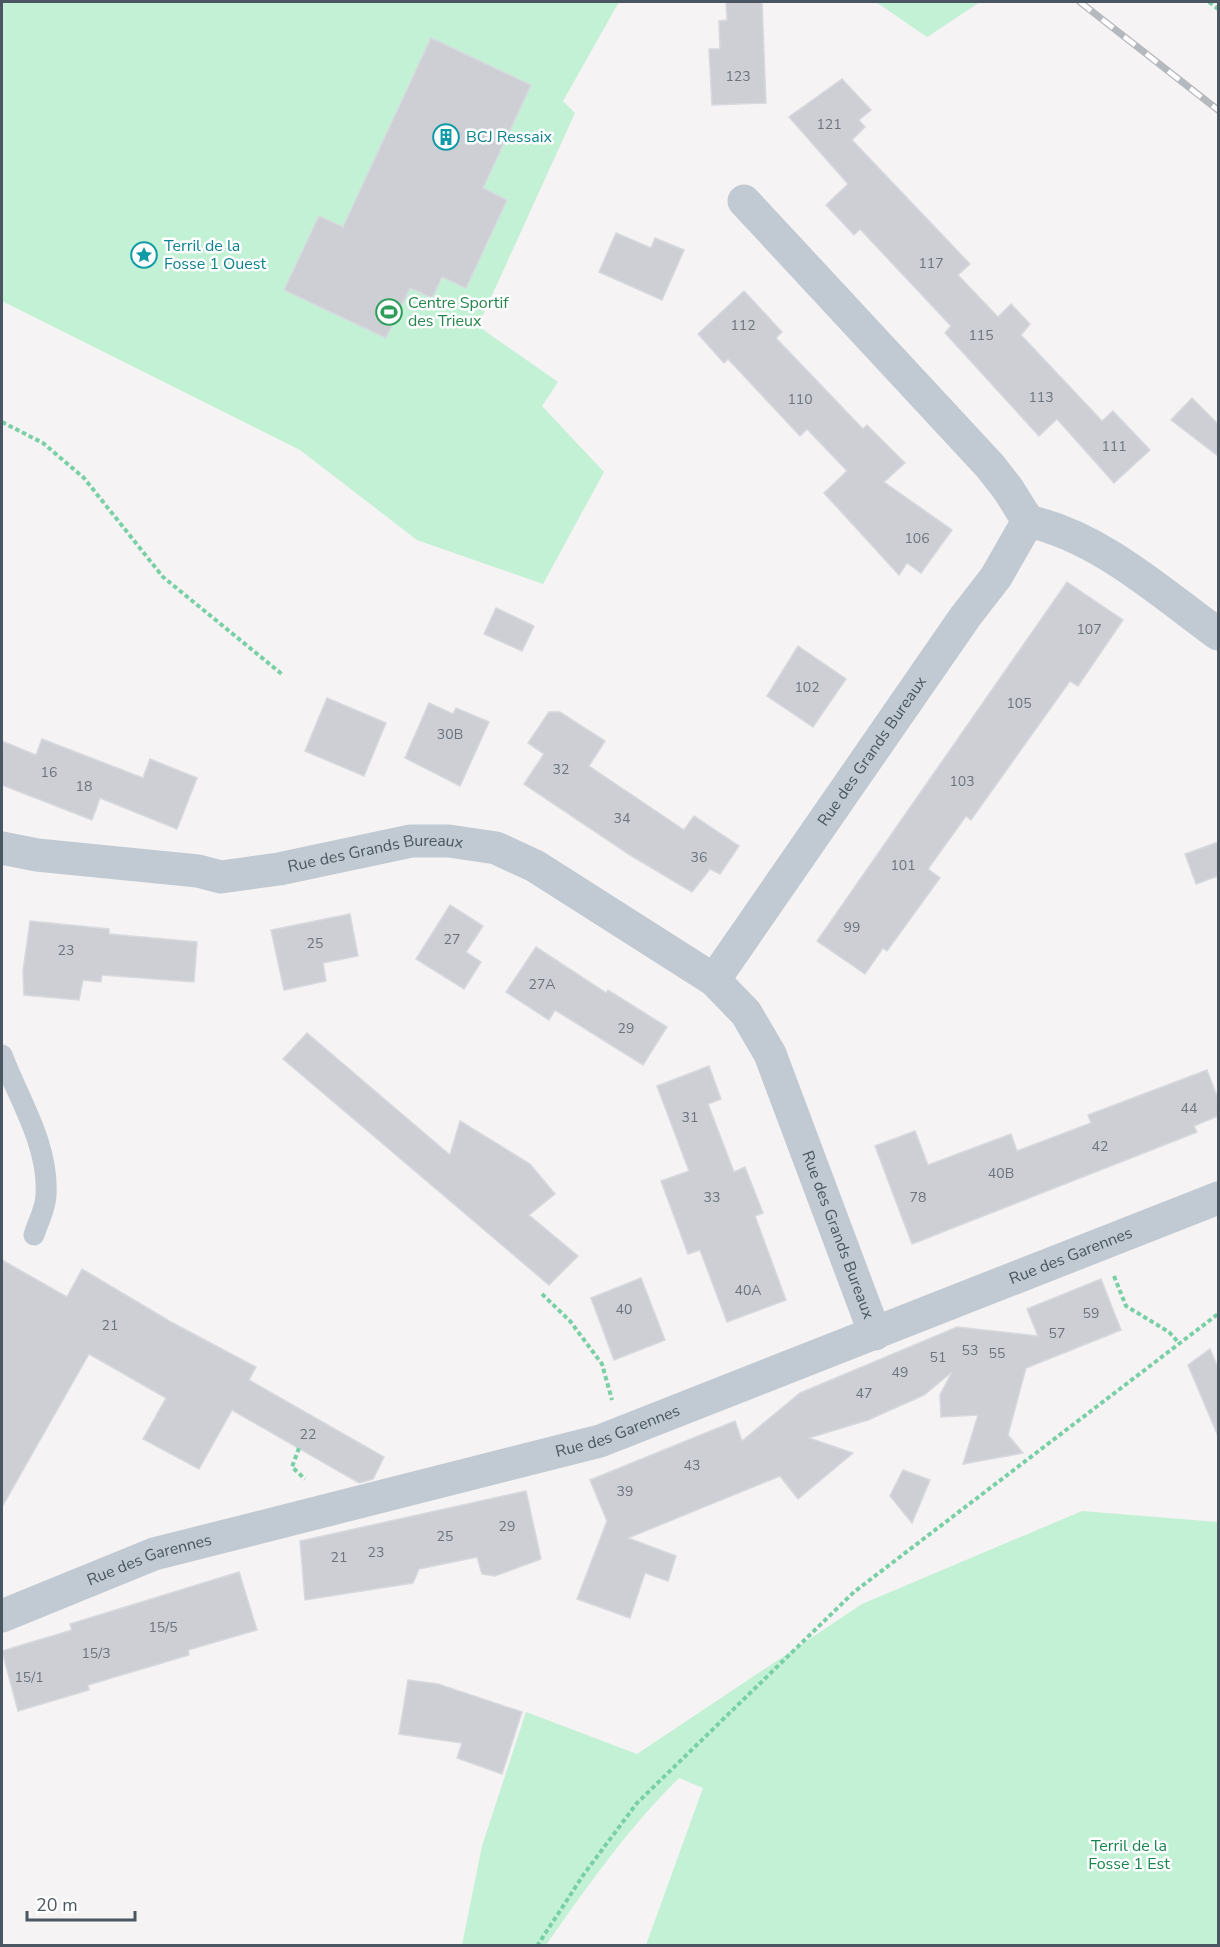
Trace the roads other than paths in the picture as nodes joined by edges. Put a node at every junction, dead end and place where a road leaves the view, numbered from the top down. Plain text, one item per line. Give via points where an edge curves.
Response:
1 (744, 201) dead end
2 (1028, 521) junction
3 (1218, 634) edge
4 (2, 848) edge
5 (714, 980) junction
6 (2, 1055) edge
7 (1218, 1198) edge
8 (34, 1234) dead end
9 (875, 1334) junction
10 (2, 1616) edge

1 - 2 street via 990,466
2 - 3 street via 1056,527 1125,566
2 - 5 street, Rue des Grands Bureaux via 996,577
4 - 5 street, Rue des Grands Bureaux via 221,877 411,841 449,841 495,848 535,866
5 - 9 street, Rue des Grands Bureaux via 746,1013 770,1054
6 - 8 lane via 45,1167 46,1197
7 - 9 street, Rue des Garennes
9 - 10 street, Rue des Garennes via 620,1433 499,1469 154,1554

